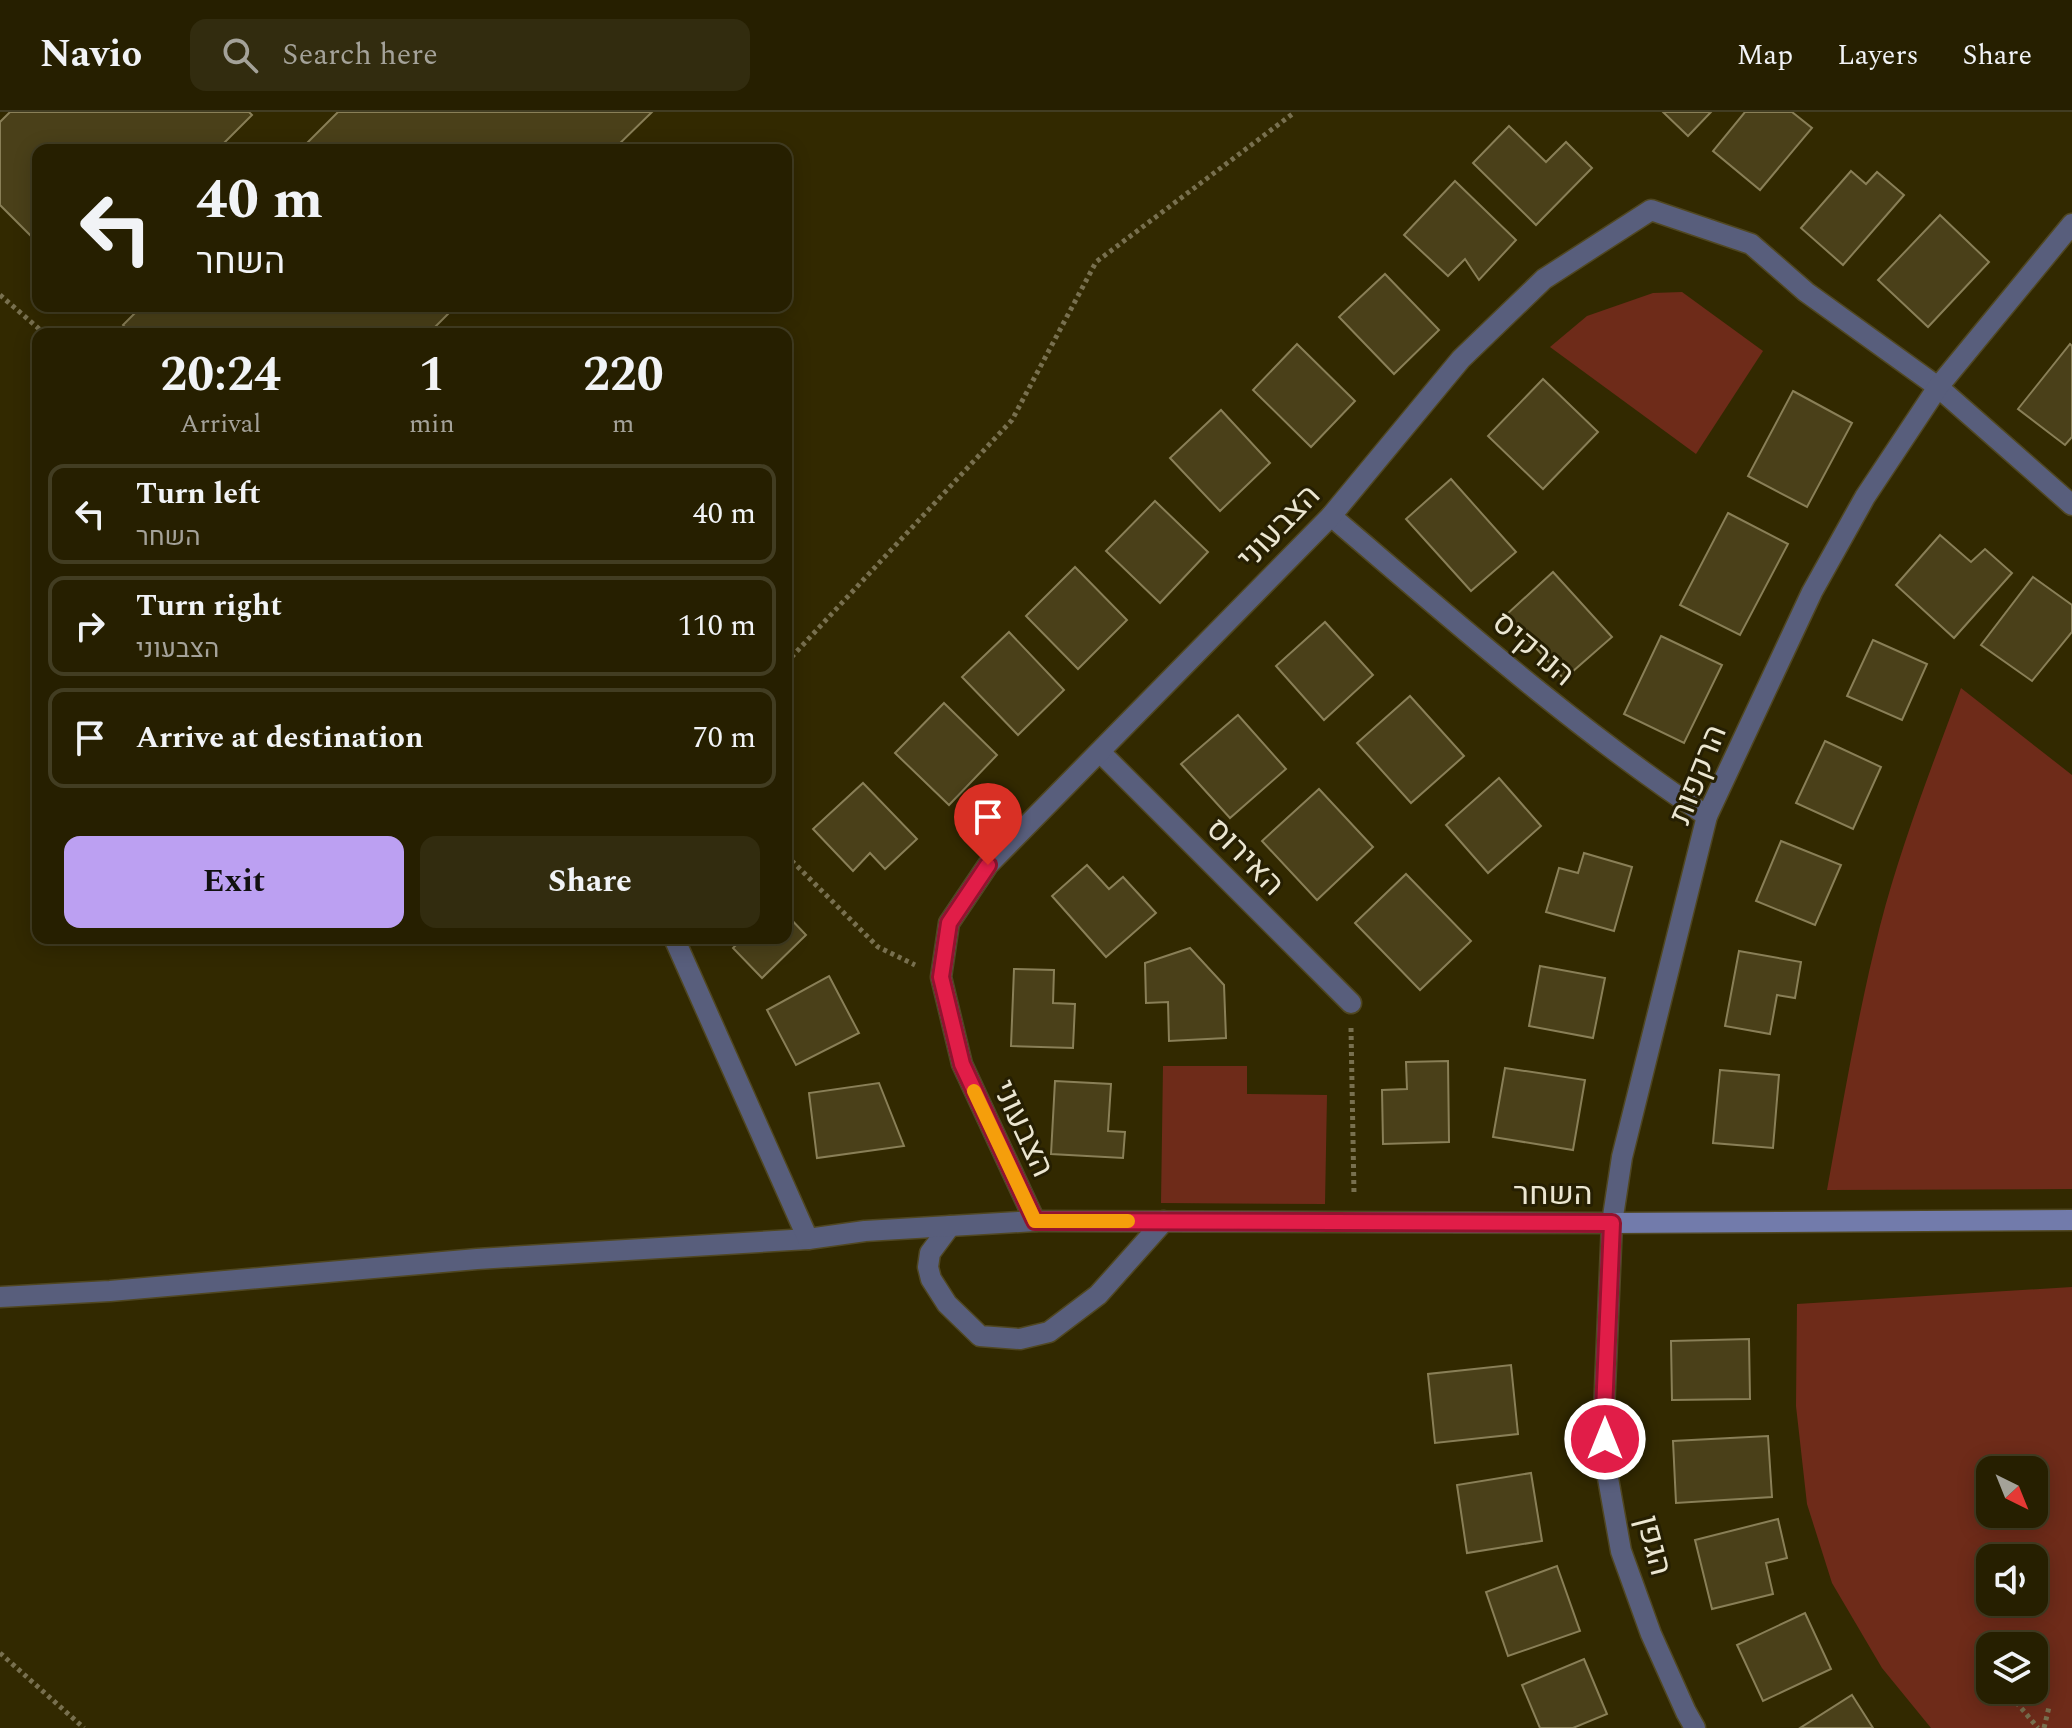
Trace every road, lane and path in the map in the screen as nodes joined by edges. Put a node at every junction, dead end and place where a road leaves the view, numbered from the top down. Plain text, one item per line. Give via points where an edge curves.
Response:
1 (1295, 112) edge
2 (2072, 224) edge
3 (0, 295) edge
4 (38, 328) edge
5 (1938, 387) junction
6 (2072, 505) edge
7 (1331, 516) junction
8 (792, 657) edge
9 (1100, 752) junction
10 (1707, 816) junction
11 (792, 861) edge
12 (677, 944) edge
13 (941, 977) junction
14 (1351, 1003) joint
15 (2072, 1220) edge
16 (1035, 1221) junction
17 (1164, 1221) junction
18 (1355, 1222) junction
19 (1612, 1223) junction
20 (950, 1226) junction
21 (808, 1239) junction
22 (0, 1297) edge
23 (0, 1653) edge
24 (2018, 1704) edge
25 (2049, 1707) dead end
26 (84, 1728) edge
27 (1695, 1728) edge
28 (2038, 1728) edge
29 (2044, 1728) edge

1 - 8 path via 1096,262 1012,420
2 - 5 street, הרקפות
3 - 4 path
5 - 6 street
5 - 7 street, הצבעוני via 1806,292 1751,244 1651,210 1544,279 1461,359
5 - 10 street, הרקפות via 1865,497 1812,592
7 - 9 street, הצבעוני
7 - 10 street, הנרקיס via 1540,694
9 - 13 street, הצבעוני via 988,865 949,923
9 - 14 street, האירוס
10 - 19 street, הרקפות via 1622,1157
11 - 13 path via 878,947
12 - 21 street
13 - 16 street, הצבעוני via 962,1064
14 - 18 path
15 - 19 street, השחר
16 - 17 street, השחר
16 - 20 street
17 - 18 street, השחר
17 - 20 street via 1098,1295 1049,1332 1020,1339 980,1336 947,1304 931,1279 930,1253
18 - 19 street, השחר
19 - 27 street, הגפן via 1606,1467 1621,1551 1651,1634
20 - 21 street
21 - 22 street
23 - 26 path
24 - 28 path
25 - 29 path

